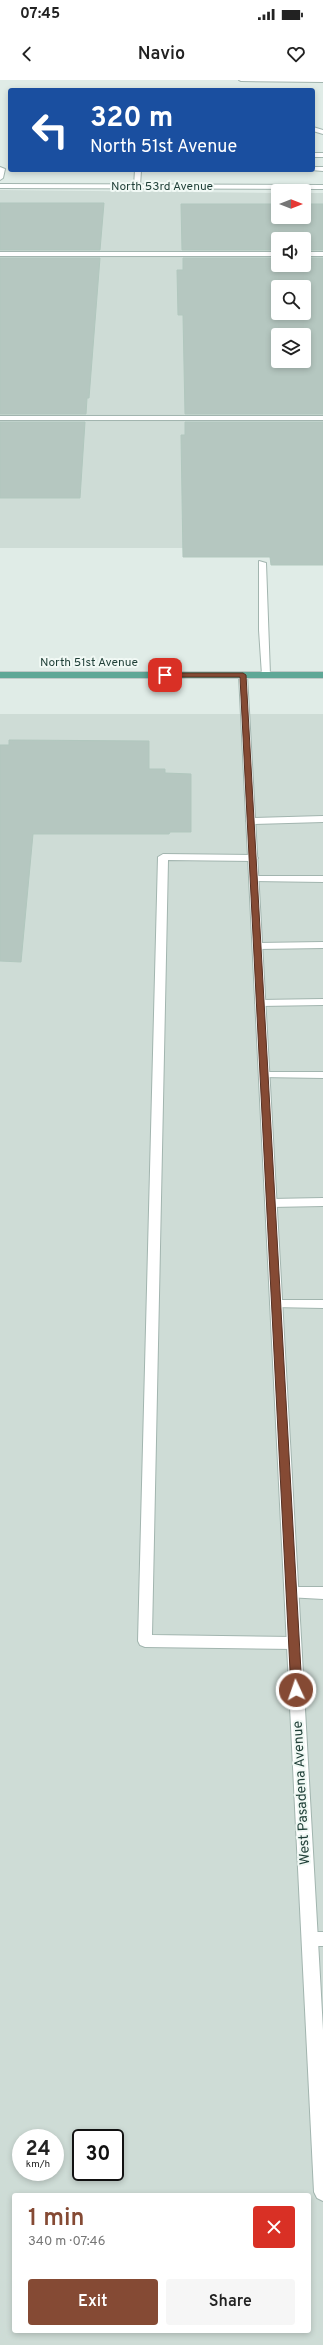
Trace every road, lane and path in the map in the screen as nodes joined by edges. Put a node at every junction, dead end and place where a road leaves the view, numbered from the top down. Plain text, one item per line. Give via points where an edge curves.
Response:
1 (241, 80) edge
2 (323, 82) edge
3 (1, 169) edge
4 (138, 172) edge
5 (0, 178) edge
6 (0, 186) edge
7 (137, 186) junction
8 (323, 187) edge
9 (0, 254) edge
10 (271, 254) edge
11 (311, 254) edge
12 (323, 254) edge
13 (0, 418) edge
14 (323, 418) edge
15 (262, 563) dead end
16 (0, 675) edge
17 (243, 675) junction
18 (266, 675) junction
19 (323, 675) edge
20 (323, 819) edge
21 (251, 821) junction
22 (253, 858) junction
23 (254, 879) junction
24 (323, 879) edge
25 (323, 945) edge
26 (258, 946) junction
27 (323, 1002) edge
28 (260, 1003) junction
29 (264, 1074) junction
30 (323, 1075) edge
31 (323, 1202) edge
32 (271, 1203) junction
33 (276, 1304) junction
34 (323, 1304) edge
35 (292, 1593) junction
36 (323, 1593) edge
37 (294, 1643) junction
38 (316, 1939) edge
39 (323, 2192) edge

1 - 2 street
3 - 5 street
4 - 7 street
6 - 7 street, North 53rd Avenue
7 - 8 street, North 53rd Avenue
9 - 10 street
11 - 12 street
13 - 14 street
15 - 18 street
16 - 17 main road, North 51st Avenue
17 - 18 main road, North 51st Avenue
17 - 21 street, West Pasadena Avenue
18 - 19 main road, North 51st Avenue
20 - 21 street
21 - 22 street, West Pasadena Avenue
22 - 23 street, West Pasadena Avenue
22 - 37 street via 163,857 145,1641
23 - 24 street
23 - 26 street, West Pasadena Avenue
25 - 26 street
26 - 28 street, West Pasadena Avenue
27 - 28 street
28 - 29 street, West Pasadena Avenue
29 - 30 street
29 - 32 street, West Pasadena Avenue
31 - 32 street
32 - 33 street, West Pasadena Avenue
33 - 34 street
33 - 35 street, West Pasadena Avenue
35 - 36 street
35 - 37 street, West Pasadena Avenue
37 - 38 street, West Pasadena Avenue
38 - 39 street, West Pasadena Avenue

